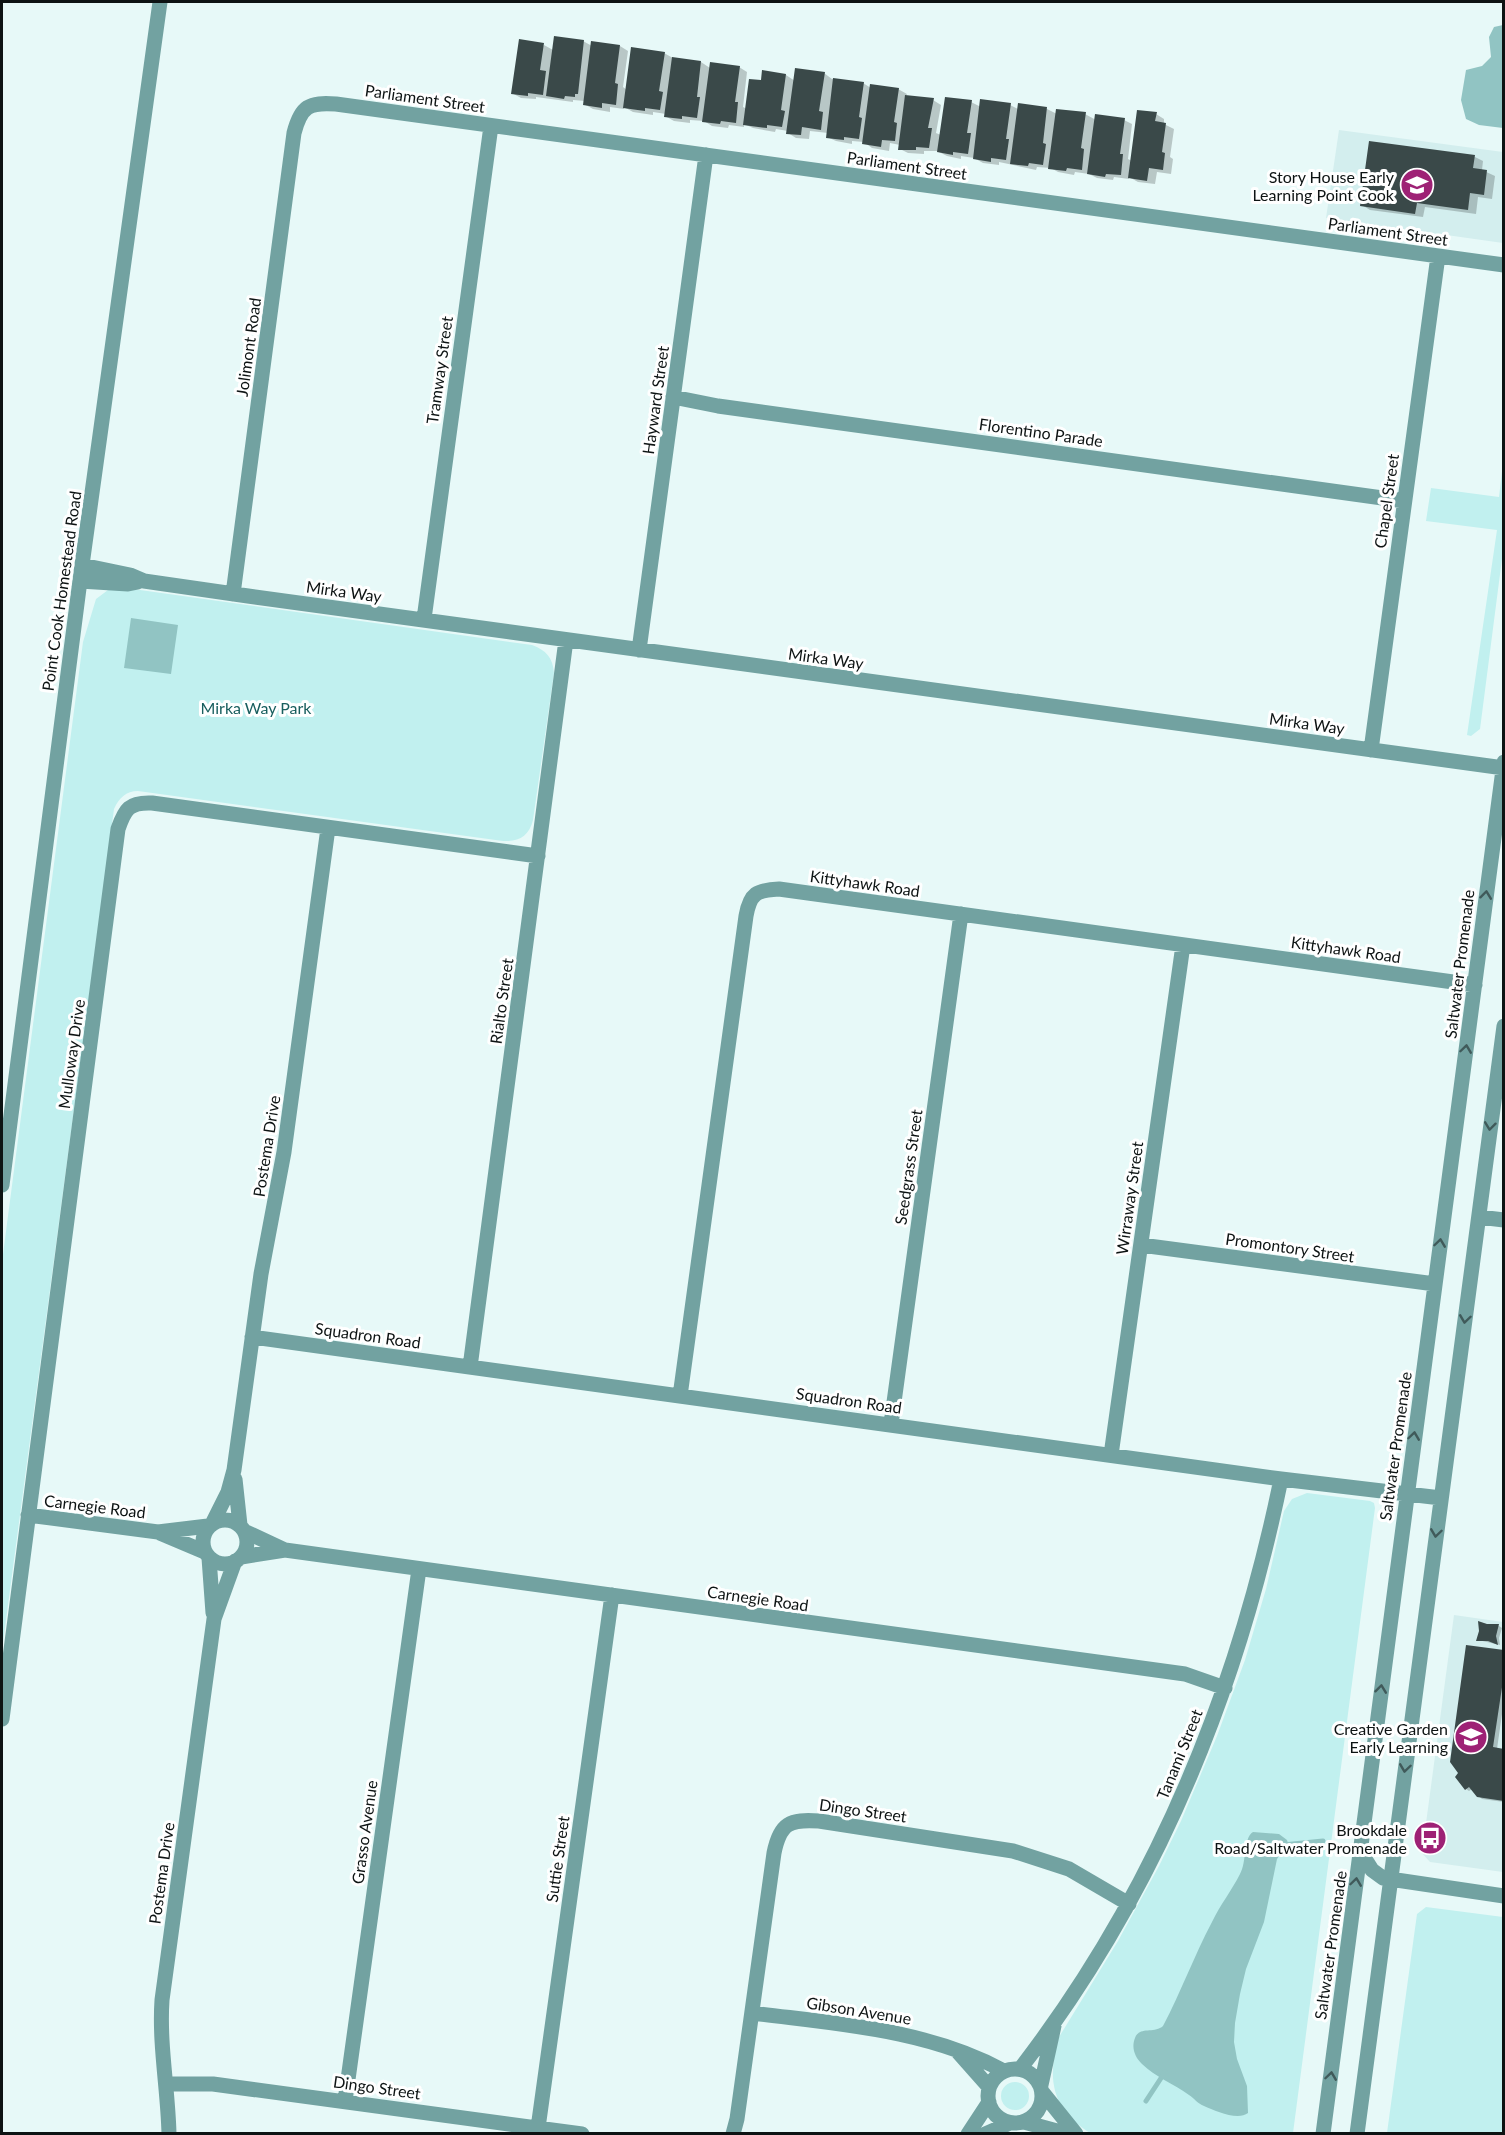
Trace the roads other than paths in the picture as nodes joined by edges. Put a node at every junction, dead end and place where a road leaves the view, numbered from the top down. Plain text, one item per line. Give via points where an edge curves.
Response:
1 (160, 2) edge
2 (306, 108) joint
3 (491, 126) junction
4 (706, 155) junction
5 (1438, 256) junction
6 (1503, 265) edge
7 (673, 397) junction
8 (1404, 501) junction
9 (82, 565) junction
10 (80, 581) junction
11 (144, 581) junction
12 (233, 594) junction
13 (424, 620) junction
14 (566, 640) junction
15 (639, 650) junction
16 (1371, 750) junction
17 (1503, 762) edge
18 (1503, 768) edge
19 (328, 828) junction
20 (538, 856) junction
21 (961, 914) junction
22 (1183, 945) junction
23 (1474, 985) junction
24 (1503, 1026) edge
25 (2, 1185) edge
26 (1479, 1217) junction
27 (1503, 1220) edge
28 (1141, 1245) junction
29 (1435, 1284) junction
30 (252, 1337) junction
31 (470, 1367) junction
32 (680, 1396) junction
33 (891, 1424) junction
34 (1111, 1455) junction
35 (234, 1470) junction
36 (1281, 1479) junction
37 (1406, 1494) junction
38 (1441, 1498) junction
39 (28, 1515) junction
40 (211, 1524) junction
41 (242, 1528) junction
42 (158, 1532) junction
43 (285, 1550) junction
44 (207, 1555) junction
45 (238, 1559) junction
46 (419, 1569) junction
47 (612, 1596) junction
48 (214, 1619) junction
49 (1225, 1688) junction
50 (2, 1719) edge
51 (1360, 1851) junction
52 (1390, 1880) junction
53 (1503, 1896) edge
54 (1129, 1904) junction
55 (752, 2013) junction
56 (1056, 2020) junction
57 (958, 2052) junction
58 (1020, 2068) junction
59 (1004, 2071) junction
60 (166, 2084) junction
61 (1042, 2089) junction
62 (989, 2095) junction
63 (345, 2101) junction
64 (1017, 2123) junction
65 (538, 2127) junction
66 (169, 2133) edge
67 (582, 2133) edge
68 (733, 2133) edge
69 (968, 2133) edge
70 (985, 2133) edge
71 (1068, 2133) edge
72 (1076, 2133) edge
73 (1323, 2133) edge
74 (1357, 2133) edge

1 - 9 street, Point Cook Homestead Road
2 - 3 street, Parliament Street via 318,103 336,104
2 - 12 street, Jolimont Road via 294,133
3 - 4 street, Parliament Street
3 - 13 street, Tramway Street
4 - 5 street, Parliament Street
4 - 7 street, Hayward Street
5 - 6 street, Parliament Street
5 - 8 street, Chapel Street
7 - 8 street, Florentino Parade
7 - 15 street, Hayward Street
8 - 16 street, Chapel Street
9 - 10 street, Point Cook Homestead Road
9 - 11 street, Mirka Way
10 - 11 street, Mirka Way
10 - 25 street, Point Cook Homestead Road
11 - 12 street, Mirka Way
12 - 13 street, Mirka Way
13 - 14 street, Mirka Way
14 - 15 street, Mirka Way
14 - 20 street, Rialto Street
15 - 16 street, Mirka Way
16 - 18 street, Mirka Way
17 - 18 street, Saltwater Promenade
23 -> 18 street, Saltwater Promenade
19 - 20 street, Mulloway Drive
19 - 30 street, Postema Drive via 284,1152
19 - 39 street, Mulloway Drive via 143,802 123,814
20 - 31 street, Rialto Street
21 - 22 street, Kittyhawk Road
21 - 32 street, Kittyhawk Road via 779,890 759,892 751,898
21 - 33 street, Seedgrass Street
22 - 23 street, Kittyhawk Road
22 - 28 street, Wirraway Street
29 -> 23 street, Saltwater Promenade
24 -> 26 street
26 - 27 street
26 -> 38 street
28 - 29 street, Promontory Street
28 - 34 street, Wirraway Street
37 -> 29 street, Saltwater Promenade
30 - 31 street, Squadron Road
30 - 35 street, Postema Drive
31 - 32 street, Squadron Road
32 - 33 street, Squadron Road
33 - 34 street, Squadron Road
34 - 36 street, Squadron Road
35 - 40 street, Postema Drive via 228,1492
35 - 41 street, Postema Drive
36 - 37 street, Squadron Road
36 - 49 street, Tanami Street via 1253,1601
37 - 38 street, Squadron Road
51 -> 37 street, Saltwater Promenade
38 -> 52 street
39 - 42 street, Carnegie Road
39 - 50 street, Mulloway Drive
40 - 41 street via 227,1519
40 - 42 street, Carnegie Road
40 - 44 street via 203,1536
41 - 43 street, Carnegie Road
41 - 45 street via 247,1544
42 - 44 street, Carnegie Road
43 - 45 street, Carnegie Road
43 - 46 street, Carnegie Road
44 - 45 street via 222,1564
44 - 48 street, Postema Drive
45 - 48 street, Postema Drive
46 - 47 street, Carnegie Road
46 - 63 street, Grasso Avenue
47 - 49 street, Carnegie Road via 1185,1674
47 - 65 street, Suttie Street
48 - 60 street, Postema Drive via 162,2000
49 - 54 street, Tanami Street via 1179,1803
51 - 52 street via 1372,1870
73 -> 51 street, Saltwater Promenade
52 - 53 street
52 - 74 street
54 - 55 street, Dingo Street via 1069,1869 1013,1851 819,1821 796,1821 783,1828 776,1842
54 - 56 street, Tanami Street
55 - 57 street, Gibson Avenue via 909,2035
55 - 68 street, Dingo Street
56 - 58 street, Tanami Street
56 - 61 street, Tanami Street
57 - 59 street, Gibson Avenue
57 - 62 street, Gibson Avenue
58 - 59 street
58 - 61 street via 1036,2077
59 - 62 street
60 - 63 street, Dingo Street via 213,2084
60 - 66 street, Postema Drive
61 - 64 street via 1039,2111 1033,2118
61 - 72 street
62 - 64 street via 996,2116
62 - 69 street
63 - 65 street, Dingo Street
64 - 70 street
64 - 71 street
65 - 67 street, Dingo Street

